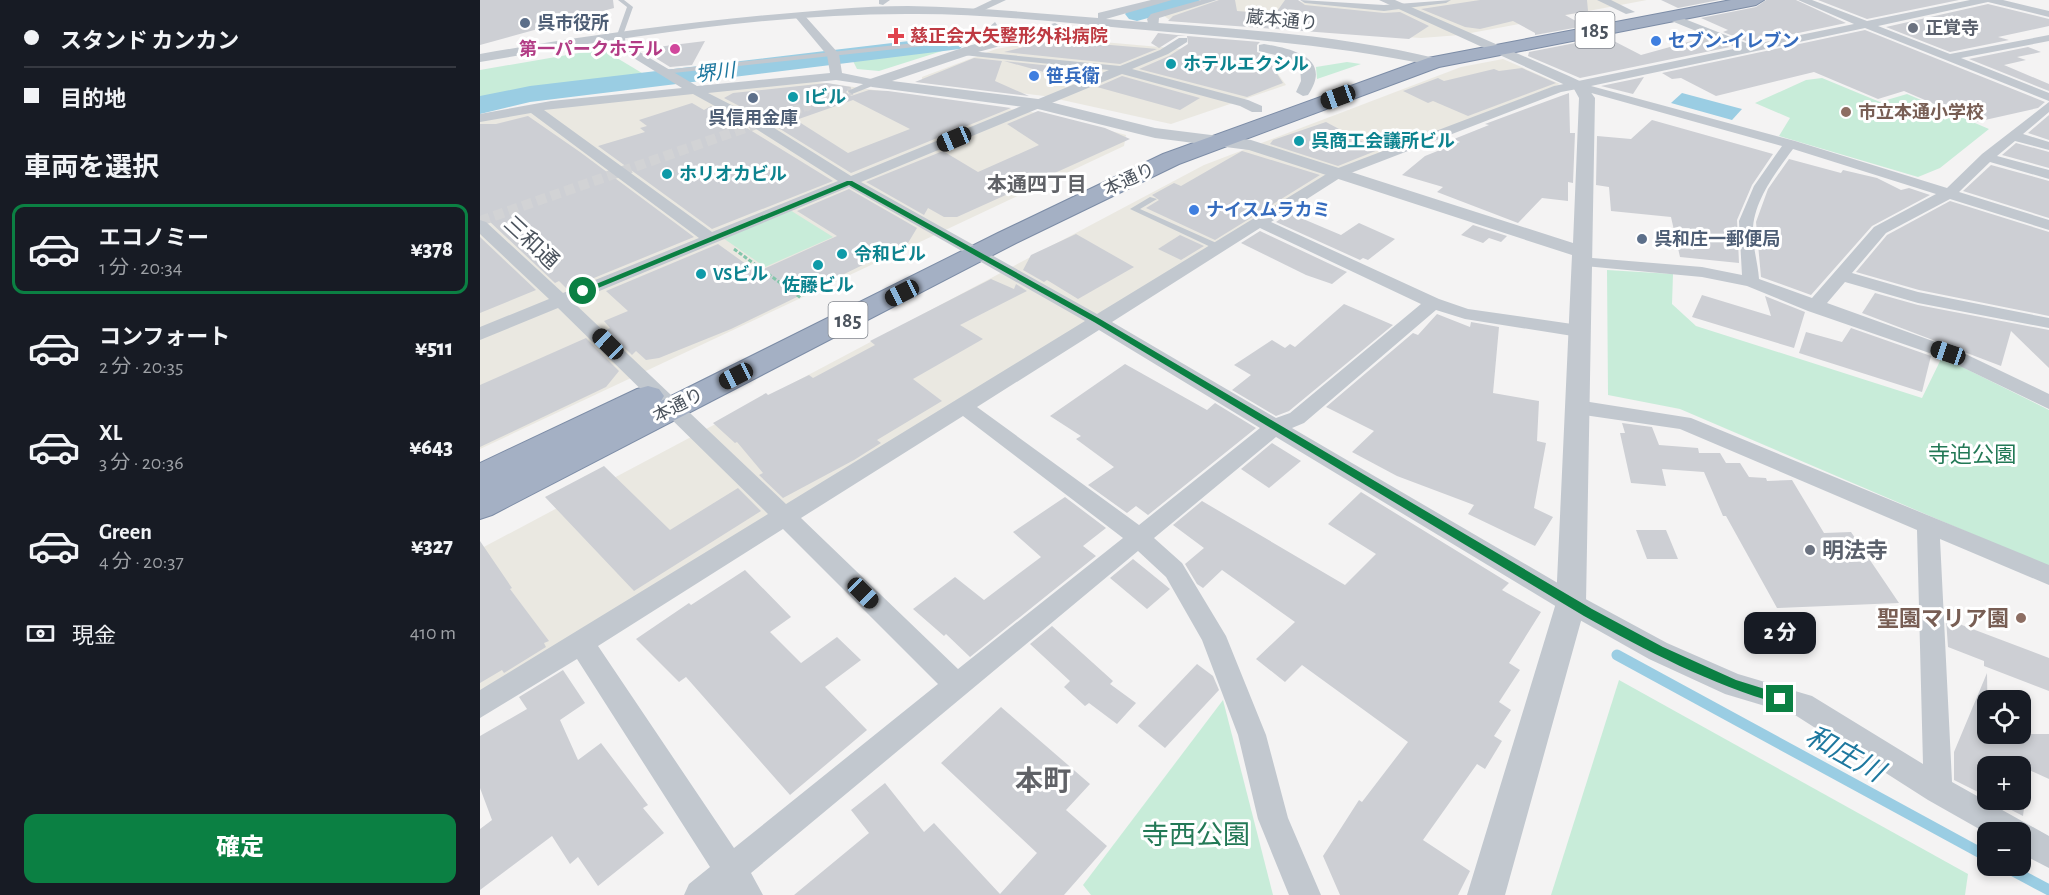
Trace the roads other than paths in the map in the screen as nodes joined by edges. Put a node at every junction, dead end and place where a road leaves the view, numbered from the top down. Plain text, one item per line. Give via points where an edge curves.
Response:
1 (621, 0) edge
2 (858, 0) edge
3 (1001, 0) edge
4 (1166, 0) edge
5 (1212, 0) edge
6 (1305, 0) edge
7 (1446, 0) edge
8 (1602, 0) edge
9 (1696, 0) edge
10 (1756, 0) edge
11 (1803, 0) edge
12 (1985, 0) edge
13 (1990, 0) edge
14 (884, 1) edge
15 (1393, 4) edge
16 (780, 5) dead end
17 (746, 6) dead end
18 (907, 10) junction
19 (972, 12) junction
20 (1630, 12) junction
21 (2049, 14) edge
22 (1668, 16) junction
23 (801, 18) junction
24 (1078, 21) junction
25 (995, 24) junction
26 (1868, 26) junction
27 (1154, 27) junction
28 (677, 28) junction
29 (1047, 29) junction
30 (620, 35) junction
31 (2049, 38) edge
32 (1183, 40) junction
33 (1471, 45) junction
34 (1252, 46) junction
35 (965, 47) junction
36 (1752, 50) junction
37 (833, 56) junction
38 (1417, 57) junction
39 (1951, 57) junction
40 (480, 58) edge
41 (1122, 69) junction
42 (836, 76) junction
43 (676, 79) junction
44 (872, 83) junction
45 (1579, 87) junction
46 (852, 91) tunnel mouth
47 (1303, 92) junction
48 (2049, 97) edge
49 (1038, 104) junction
50 (2049, 106) edge
51 (532, 108) junction
52 (1257, 109) junction
53 (480, 118) edge
54 (2014, 136) junction
55 (1187, 137) junction
56 (1218, 141) junction
57 (1790, 144) junction
58 (2049, 146) edge
59 (1987, 157) junction
60 (1338, 173) junction
61 (2049, 175) edge
62 (849, 182) junction
63 (1950, 193) junction
64 (1153, 199) dead end
65 (1261, 223) junction
66 (480, 225) edge
67 (2049, 225) edge
68 (714, 238) junction
69 (1212, 244) junction
70 (968, 247) junction
71 (1581, 257) junction
72 (1842, 275) junction
73 (1751, 282) junction
74 (561, 300) junction
75 (1433, 303) junction
76 (1814, 307) junction
77 (1097, 321) junction
78 (2049, 323) edge
79 (1580, 331) junction
80 (480, 334) edge
81 (665, 400) junction
82 (2049, 402) edge
83 (963, 406) junction
84 (1577, 407) junction
85 (1276, 426) junction
86 (480, 477) edge
87 (480, 506) edge
88 (784, 515) junction
89 (1928, 523) junction
90 (1137, 536) junction
91 (2049, 575) edge
92 (1570, 603) junction
93 (582, 642) junction
94 (957, 686) junction
95 (480, 705) edge
96 (1938, 790) junction
97 (1996, 822) edge
98 (2031, 842) edge
99 (2049, 853) edge
100 (739, 883) edge
101 (700, 895) edge
102 (1305, 895) edge
103 (1486, 895) edge

1 - 30 lane via 630,7
2 - 14 street
3 - 19 street
4 - 24 street
5 - 27 street via 1155,16
6 - 15 street via 1384,8
7 - 15 street
8 - 20 street
9 - 20 highway, 本通り / 185
10 - 22 highway, 本通り / 185
11 - 26 street
12 - 26 street
13 - 21 street
14 - 18 street
15 - 33 street
16 - 23 street
17 - 28 street via 729,15
18 - 19 street, 蔵本通り
18 - 23 street, 蔵本通り
19 - 24 street, 蔵本通り
20 - 33 highway, 本通り / 185
22 - 33 highway, 本通り / 185
22 - 36 street
23 - 25 street, 蔵本通り
23 - 28 street, 蔵本通り
23 - 37 street
24 - 27 street, 蔵本通り
24 - 29 street
25 - 29 street, 蔵本通り
25 - 35 lane
26 - 36 street
26 - 39 street
27 - 38 street, 蔵本通り via 1292,39
28 - 30 street, 蔵本通り
29 - 32 street, 蔵本通り
29 - 35 street
30 - 40 street, 蔵本通り
30 - 43 street via 620,45
31 - 39 street
32 - 34 street, 蔵本通り
32 - 41 street
33 - 38 highway, 本通り / 185
33 - 38 highway, 本通り / 185
33 - 45 street
34 - 38 street, 蔵本通り
34 - 47 street via 1295,56 1308,65 1311,82
35 - 37 lane
35 - 41 street
35 - 44 street
36 - 45 street
37 - 42 street
37 - 43 lane
38 - 47 highway, 本通り / 185
38 - 56 highway, 本通り / 185
39 - 48 street
41 - 49 street
41 - 52 street
42 - 43 street
42 - 44 street
43 - 51 street
43 - 62 street via 758,124
44 - 46 street
44 - 49 street
45 - 57 street
45 - 60 street via 1558,89
45 - 71 street via 1587,98
47 - 52 highway, 本通り / 185
49 - 55 street via 1155,133
49 - 62 street
50 - 54 street
51 - 53 street
51 - 68 street
52 - 55 highway, 本通り / 185
54 - 58 street
54 - 59 street
55 - 56 street
55 - 70 highway, 本通り / 185 via 1110,168
56 - 60 street via 1251,144
56 - 70 highway, 本通り / 185
57 - 63 street
57 - 73 street via 1748,213 1745,231
59 - 61 street
59 - 63 street
60 - 65 street
60 - 71 street
62 - 68 street
62 - 70 street
63 - 67 street
63 - 72 street via 1880,230
64 - 69 lane via 1134,209
65 - 69 street
65 - 75 street
66 - 74 street, 三和通
68 - 74 street
69 - 77 street
70 - 77 street
70 - 81 highway, 本通り / 185
71 - 73 street
71 - 79 street
72 - 76 street
72 - 78 street via 1947,306
73 - 76 street
74 - 80 street
74 - 81 street, 三和通
75 - 79 street via 1464,314
75 - 85 street via 1297,418
76 - 82 street via 1948,353
77 - 83 street
77 - 85 street
79 - 84 street
81 - 86 highway, 本通り / 185
81 - 87 highway, 本通り / 185
81 - 88 street, 三和通
83 - 88 street
83 - 90 street
84 - 89 street via 1684,423
84 - 92 street
85 - 90 street
85 - 92 street
88 - 93 street
88 - 94 street, 三和通
89 - 91 street
89 - 96 street
90 - 94 street
90 - 102 street via 1174,570 1214,636 1252,735 1273,819
92 - 96 street via 1658,651 1734,685 1802,705
92 - 103 street
93 - 95 street
93 - 100 street
94 - 100 street
96 - 97 street
98 - 99 street
100 - 101 street

